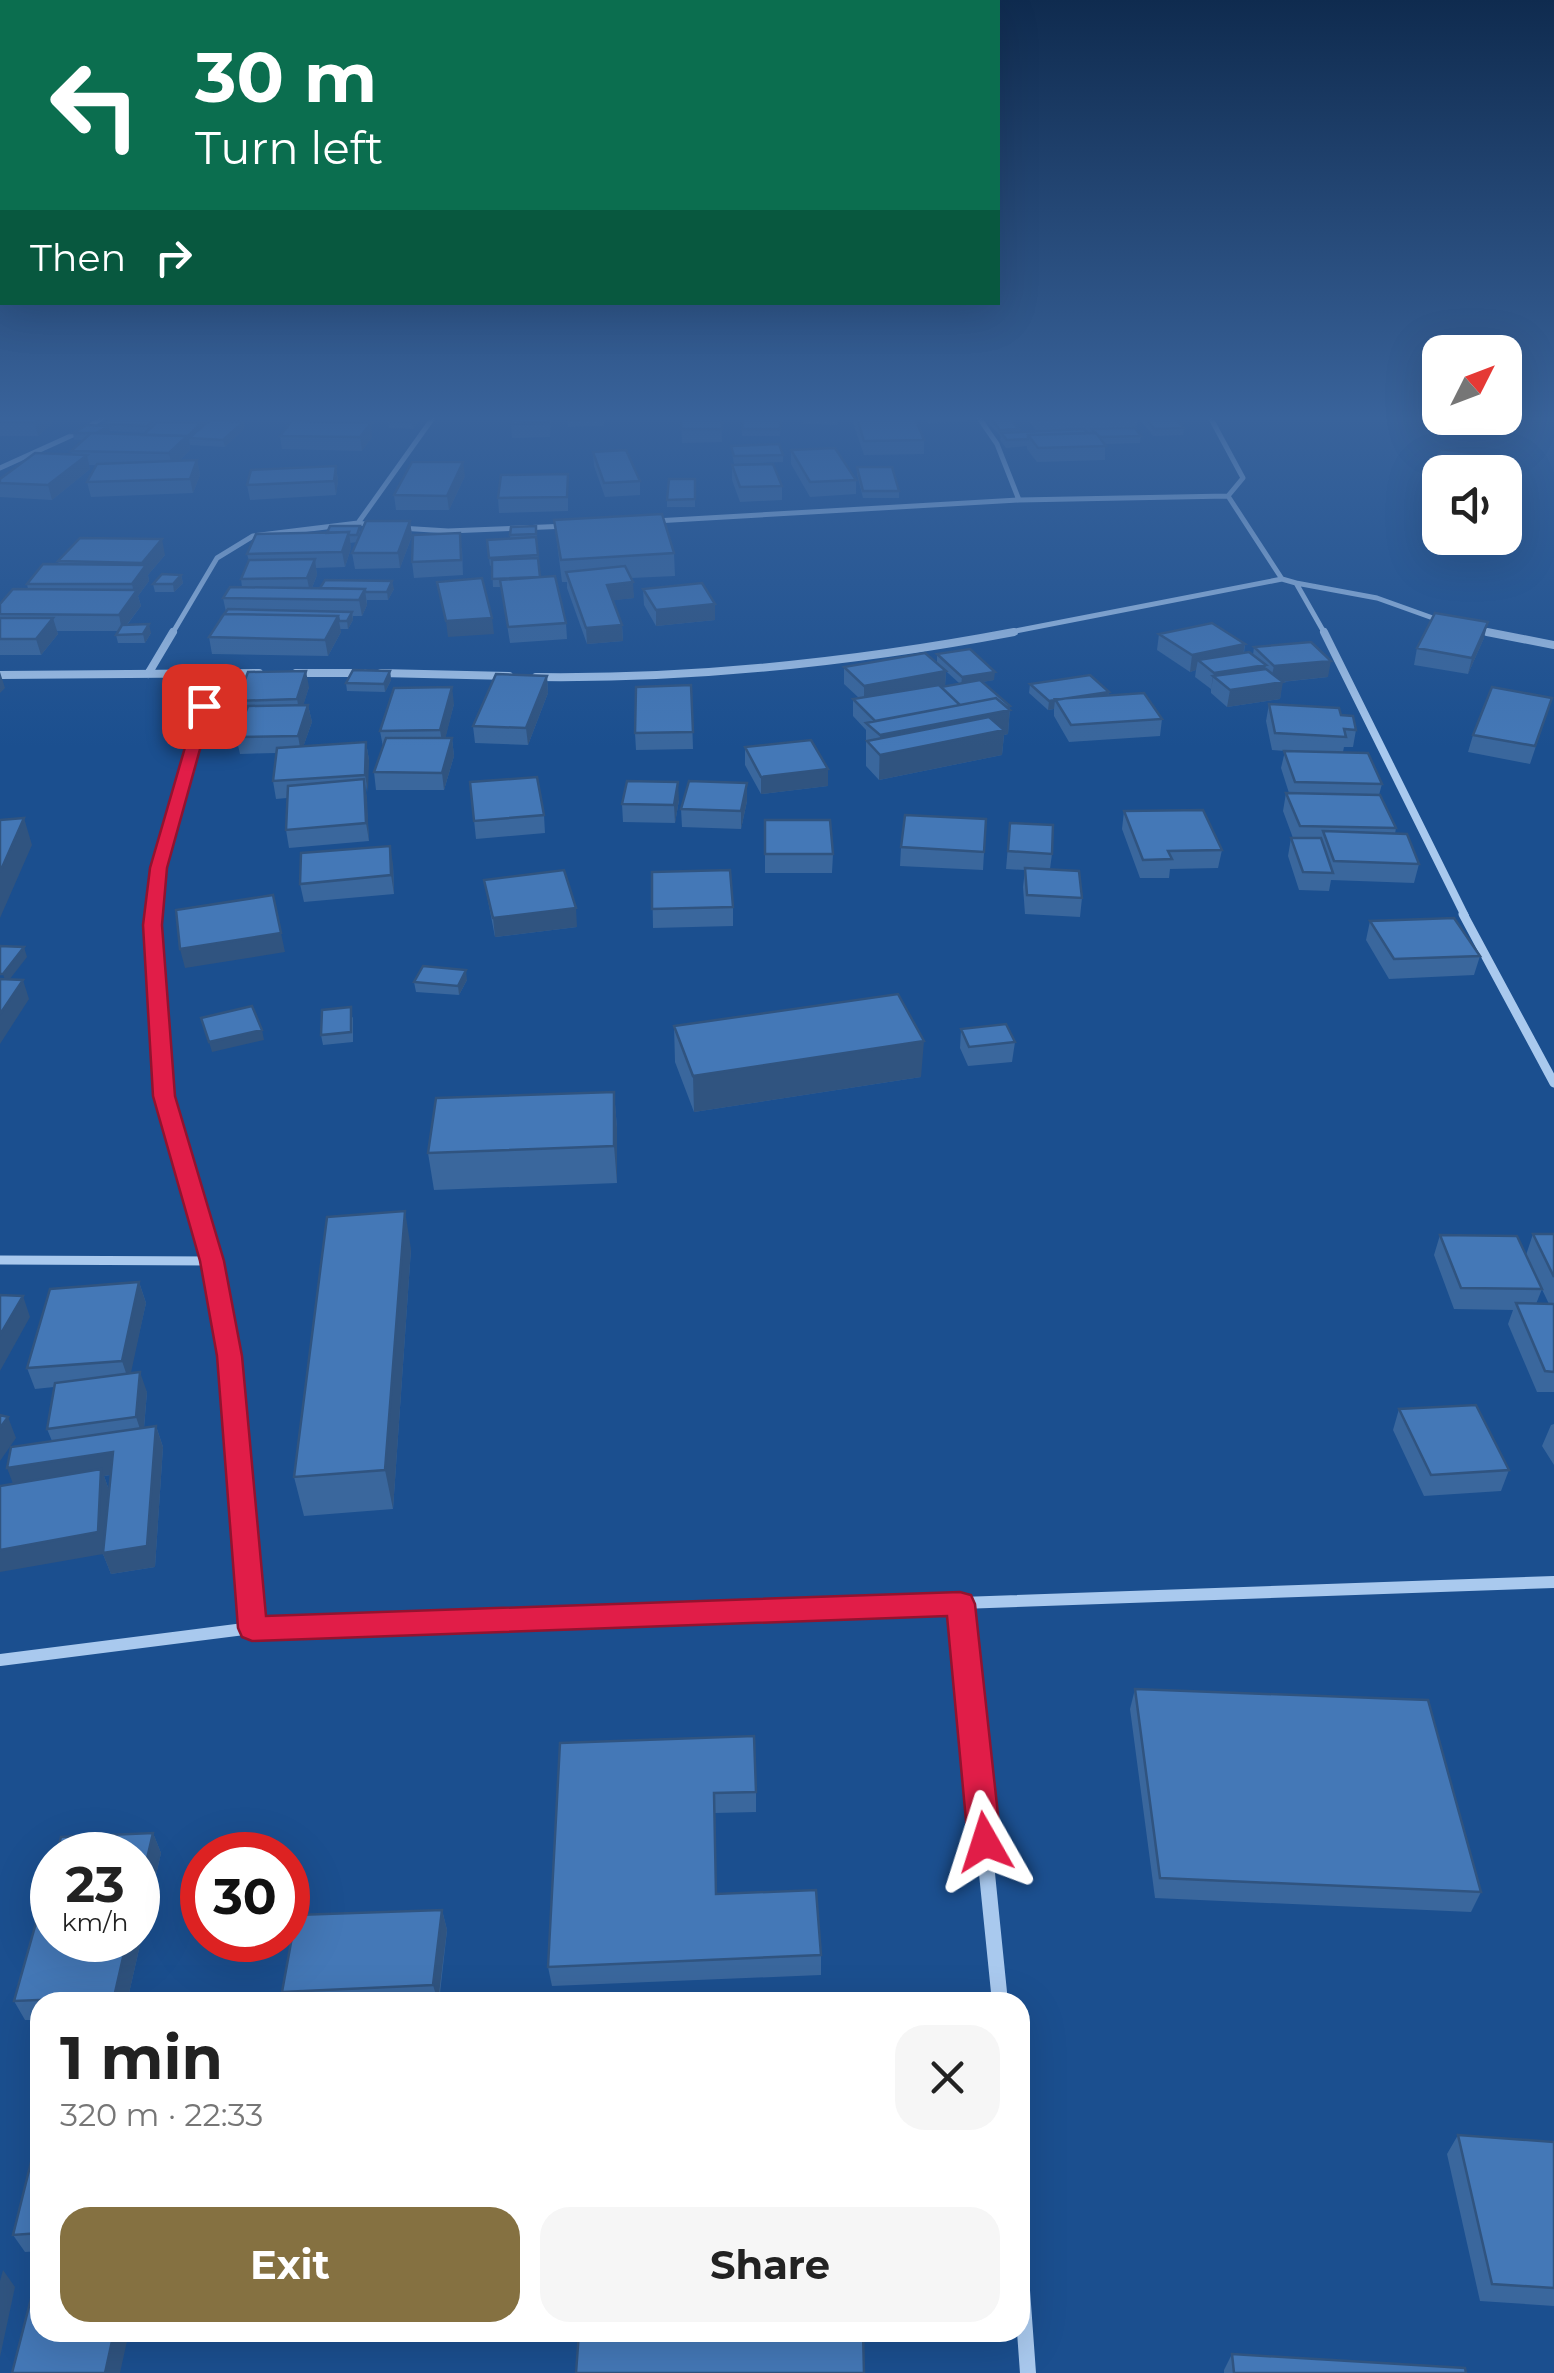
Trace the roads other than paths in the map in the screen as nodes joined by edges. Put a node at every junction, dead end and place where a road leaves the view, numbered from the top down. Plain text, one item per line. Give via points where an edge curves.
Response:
1 (336, 526) edge
2 (389, 526) edge
3 (570, 526) edge
4 (1247, 526) edge
5 (1282, 580) junction
6 (1296, 583) junction
7 (1456, 625) edge
8 (1471, 628) edge
9 (1554, 645) edge
10 (270, 673) edge
11 (289, 673) edge
12 (148, 674) junction
13 (212, 674) junction
14 (0, 675) edge
15 (514, 676) edge
16 (533, 677) edge
17 (1554, 1083) edge
18 (0, 1260) edge
19 (212, 1261) junction
20 (1554, 1582) edge
21 (960, 1604) junction
22 (252, 1628) junction
23 (0, 1660) edge
24 (999, 1992) edge
25 (1026, 2342) edge
26 (1028, 2373) edge

1 - 12 street via 253,536 218,558
2 - 3 street via 448,531
4 - 5 street
5 - 6 street
5 - 16 street via 798,667
6 - 7 street via 1377,598
6 - 17 street
8 - 9 street
10 - 13 street
11 - 15 street
12 - 13 street
12 - 14 street
13 - 19 street via 158,868 152,925 164,1096
18 - 19 street
19 - 22 street via 230,1356
20 - 21 street
21 - 22 street
21 - 24 street
22 - 23 street
25 - 26 street

